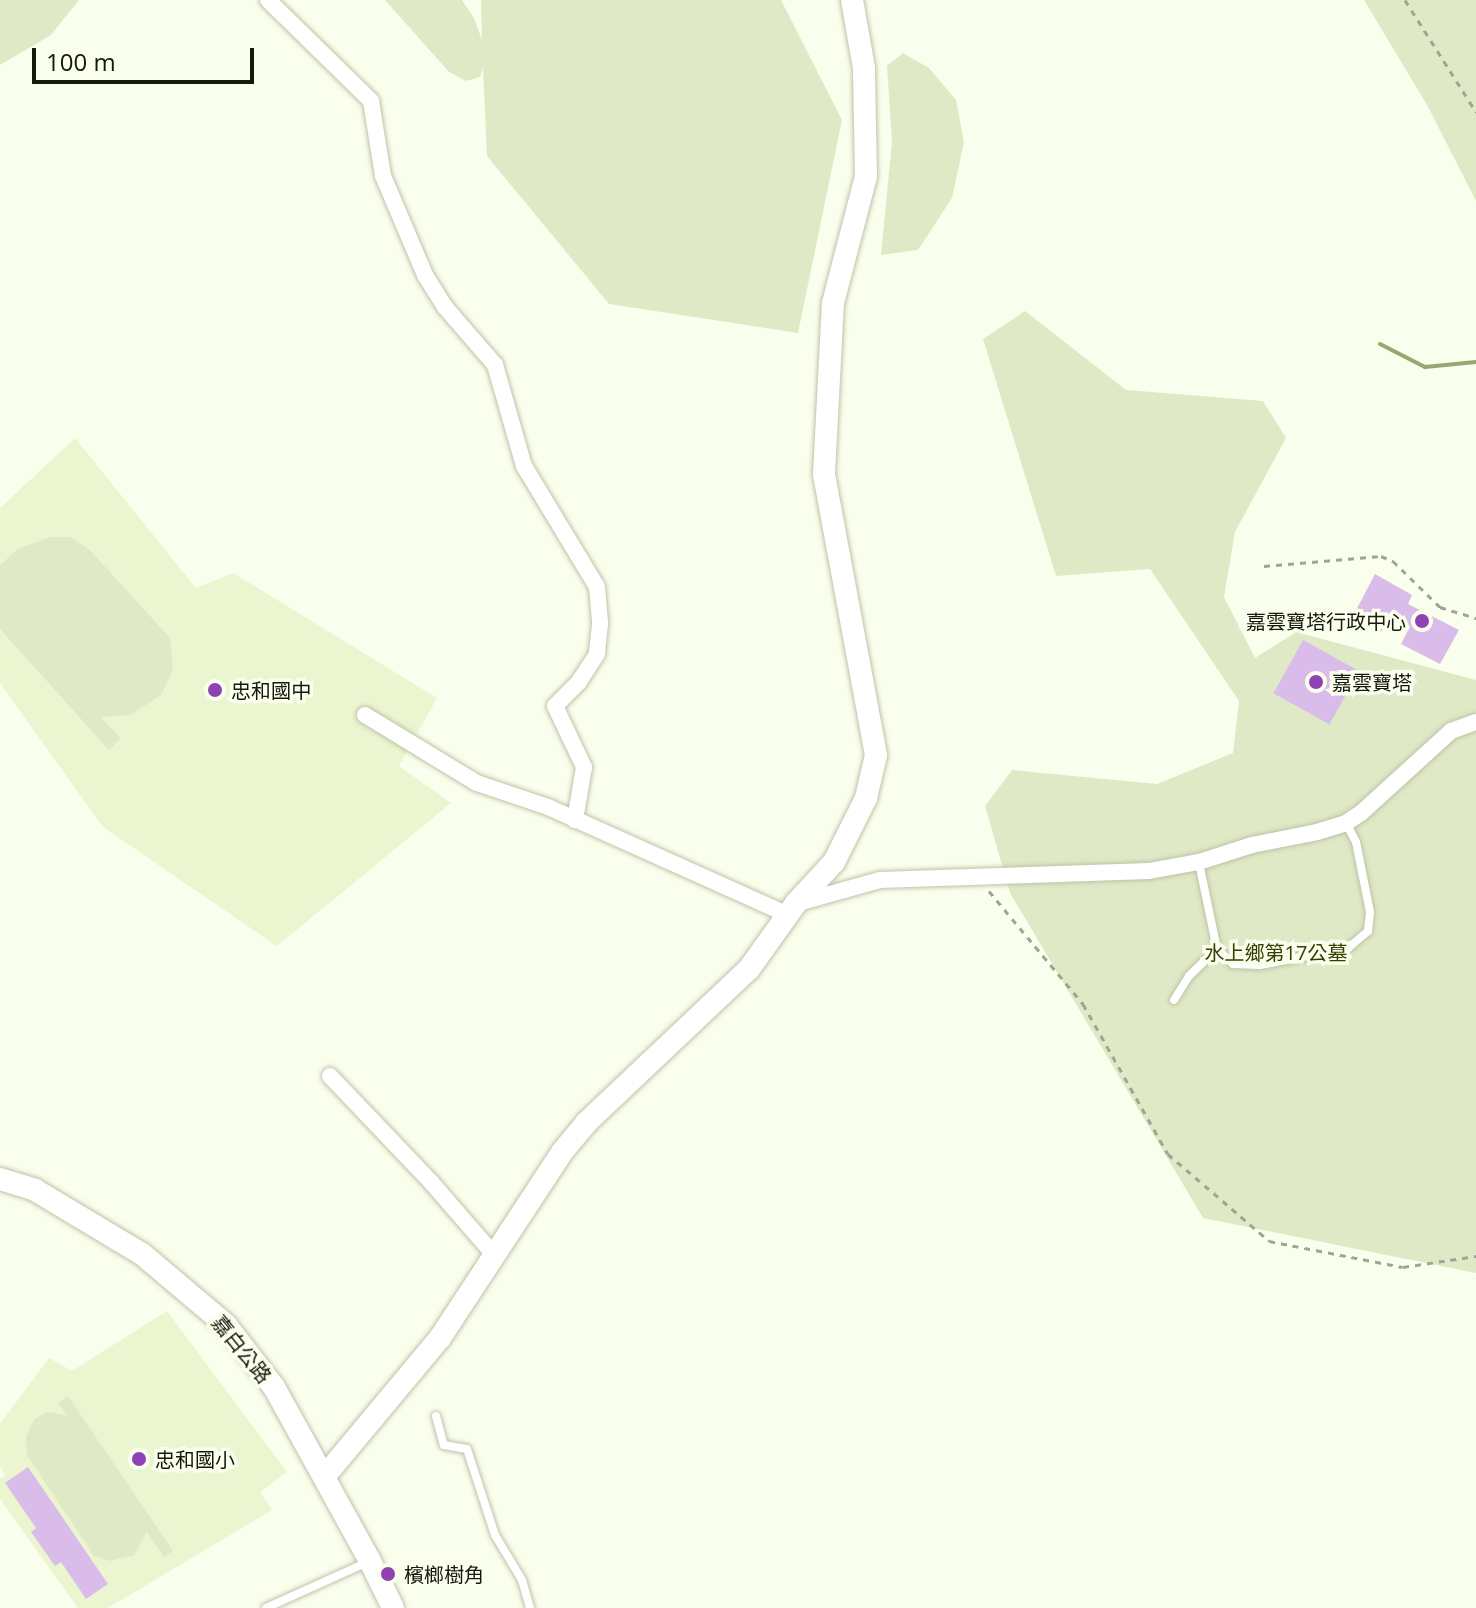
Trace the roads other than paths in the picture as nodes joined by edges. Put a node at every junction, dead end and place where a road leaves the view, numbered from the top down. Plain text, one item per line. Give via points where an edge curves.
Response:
1 (268, 0) edge
2 (852, 0) edge
3 (365, 715) dead end
4 (1476, 722) edge
5 (575, 820) junction
6 (1346, 823) junction
7 (1199, 862) junction
8 (792, 909) junction
9 (1217, 949) junction
10 (1174, 1000) dead end
11 (330, 1076) dead end
12 (0, 1179) edge
13 (495, 1256) junction
14 (436, 1416) dead end
15 (324, 1477) junction
16 (370, 1561) junction
17 (266, 1608) edge
18 (393, 1608) edge
19 (530, 1608) edge

1 - 5 street via 371,101 383,176 425,275 495,365 524,466 597,587 597,654 555,706 584,767
2 - 8 street via 864,68 866,176 833,303 824,474 876,755 866,798 834,862
3 - 5 street via 477,783
4 - 6 street via 1451,731
5 - 8 street
6 - 7 street
6 - 9 lane via 1362,870 1368,931 1348,948 1260,965 1233,964
7 - 8 street via 1149,871 880,880
7 - 9 lane
8 - 13 street via 749,969 586,1123
9 - 10 lane via 1189,976
11 - 13 street
12 - 15 street, 嘉白公路 via 35,1190 81,1215 191,1292 226,1325 274,1387
13 - 15 street via 440,1338
14 - 19 lane via 444,1445 467,1449 495,1535 522,1580
15 - 16 street, 嘉白公路
16 - 17 lane
16 - 18 street, 嘉白公路

